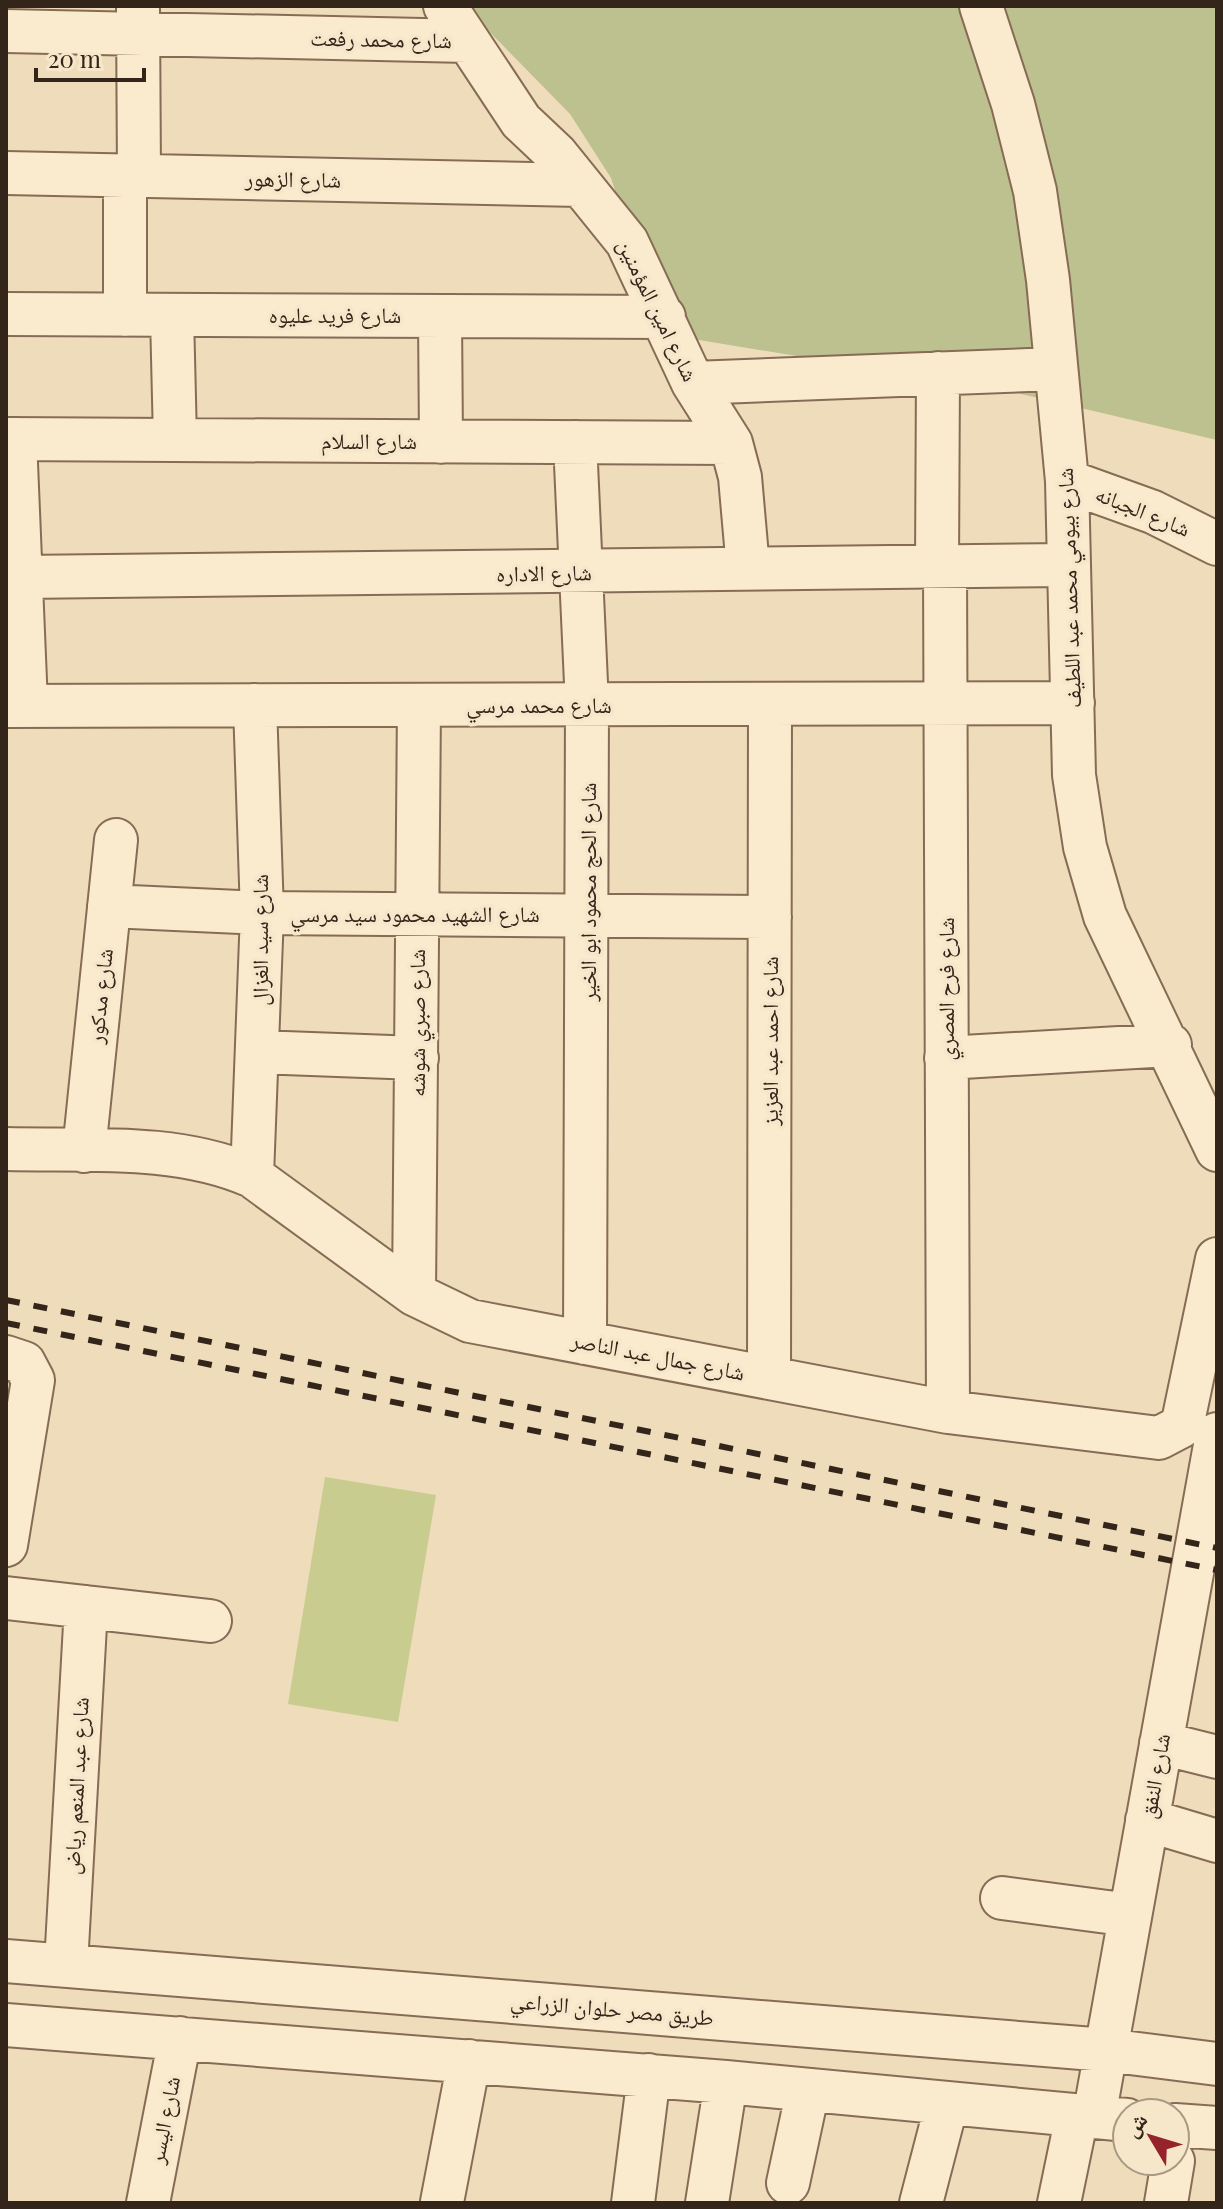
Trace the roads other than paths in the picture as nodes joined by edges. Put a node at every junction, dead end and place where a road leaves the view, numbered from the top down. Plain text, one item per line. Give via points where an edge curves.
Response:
1 (445, 6) edge
2 (981, 6) edge
3 (138, 20) edge
4 (6, 31) edge
5 (468, 41) junction
6 (6, 173) edge
7 (132, 176) junction
8 (580, 185) junction
9 (6, 314) edge
10 (125, 315) junction
11 (172, 315) junction
12 (440, 316) junction
13 (664, 317) junction
14 (1054, 369) junction
15 (938, 373) junction
16 (693, 383) junction
17 (10, 439) edge
18 (175, 440) junction
19 (441, 442) junction
20 (575, 442) junction
21 (731, 443) junction
22 (1067, 481) junction
23 (1217, 544) edge
24 (1066, 565) junction
25 (941, 566) junction
26 (748, 568) junction
27 (581, 573) junction
28 (21, 577) junction
29 (945, 703) junction
30 (1073, 703) junction
31 (770, 704) junction
32 (255, 705) junction
33 (419, 705) junction
34 (587, 705) junction
35 (16, 706) edge
36 (116, 840) dead end
37 (109, 906) junction
38 (262, 913) junction
39 (418, 914) junction
40 (589, 915) junction
41 (770, 917) junction
42 (1170, 1045) junction
43 (258, 1052) junction
44 (417, 1058) junction
45 (946, 1058) junction
46 (6, 1149) edge
47 (1217, 1150) edge
48 (84, 1151) junction
49 (252, 1176) junction
50 (1217, 1259) edge
51 (414, 1294) junction
52 (585, 1343) junction
53 (6, 1357) edge
54 (769, 1377) junction
55 (948, 1412) junction
56 (1217, 1434) edge
57 (6, 1545) edge
58 (6, 1598) edge
59 (1202, 1602) edge
60 (86, 1607) junction
61 (210, 1621) dead end
62 (1161, 1743) junction
63 (1217, 1757) edge
64 (1147, 1820) junction
65 (1217, 1841) edge
66 (1002, 1898) dead end
67 (1130, 1915) junction
68 (66, 1965) junction
69 (7, 1967) edge
70 (6, 2025) edge
71 (180, 2038) junction
72 (1106, 2050) junction
73 (469, 2061) junction
74 (1217, 2064) edge
75 (649, 2075) junction
76 (726, 2082) junction
77 (808, 2090) junction
78 (947, 2103) junction
79 (1099, 2118) edge
80 (1173, 2177) edge
81 (788, 2183) dead end
82 (442, 2202) edge
83 (148, 2203) edge
84 (633, 2203) edge
85 (707, 2203) edge
86 (921, 2203) edge
87 (1059, 2203) edge
88 (1166, 2203) edge

1 - 5 street, شارع امين المؤمنين
2 - 14 street, شارع بيومي محمد عبد اللطيف via 1035,191
3 - 4 street, شارع محمد رفعت
3 - 5 street, شارع محمد رفعت
3 - 7 street
5 - 8 street, شارع امين المؤمنين via 521,121
6 - 7 street, شارع الزهور
7 - 8 street, شارع الزهور
7 - 10 street
8 - 13 street, شارع امين المؤمنين via 627,242
9 - 10 street, شارع فريد عليوه
10 - 11 street, شارع فريد عليوه
11 - 12 street, شارع فريد عليوه
11 - 18 street
12 - 13 street, شارع فريد عليوه
12 - 19 street
13 - 16 street, شارع امين المؤمنين
14 - 15 street
14 - 22 street, شارع بيومي محمد عبد اللطيف
15 - 16 street
15 - 25 street, شارع فرح المصري
16 - 21 street, شارع امين المؤمنين
17 - 18 street, شارع السلام
17 - 28 street
18 - 19 street, شارع السلام
19 - 20 street, شارع السلام
20 - 21 street, شارع السلام
20 - 27 street, شارع الحج محمود ابو الخير
21 - 26 street, شارع امين المؤمنين via 740,477
22 - 23 street, شارع الجبانه via 1153,512
22 - 24 street, شارع بيومي محمد عبد اللطيف
24 - 25 street, شارع الاداره
24 - 30 street, شارع بيومي محمد عبد اللطيف
25 - 26 street, شارع الاداره
25 - 29 street, شارع فرح المصري
26 - 27 street, شارع الاداره
27 - 28 street, شارع الاداره
27 - 34 street, شارع الحج محمود ابو الخير
28 - 35 street
29 - 30 street, شارع محمد مرسي
29 - 31 street, شارع محمد مرسي
29 - 45 street, شارع فرح المصري
30 - 42 street, شارع بيومي محمد عبد اللطيف via 1074,775 1085,847 1105,916
31 - 34 street, شارع محمد مرسي
31 - 41 street, شارع احمد عبد العزيز
32 - 33 street, شارع محمد مرسي
32 - 35 street, شارع محمد مرسي
32 - 38 street, شارع سيد الغزال
33 - 34 street, شارع محمد مرسي
33 - 39 street, شارع صبري شوشه
34 - 40 street, شارع الحج محمود ابو الخير
36 - 37 street, شارع مدكور
37 - 38 street, شارع الشهيد محمود سيد مرسي
37 - 48 street, شارع مدكور
38 - 39 street, شارع الشهيد محمود سيد مرسي
38 - 43 street, شارع سيد الغزال
39 - 40 street, شارع الشهيد محمود سيد مرسي
39 - 44 street, شارع صبري شوشه
40 - 41 street, شارع الشهيد محمود سيد مرسي
40 - 52 street, شارع الحج محمود ابو الخير
41 - 54 street, شارع احمد عبد العزيز
42 - 45 street
42 - 47 street, شارع بيومي محمد عبد اللطيف
43 - 44 street
43 - 49 street, شارع سيد الغزال
44 - 51 street, شارع صبري شوشه
45 - 55 street, شارع فرح المصري
46 - 48 street, شارع جمال عبد الناصر
48 - 49 street, شارع جمال عبد الناصر via 189,1155
49 - 51 street, شارع جمال عبد الناصر
50 - 55 street, شارع جمال عبد الناصر via 1184,1417 1170,1435 1159,1438
51 - 52 street, شارع جمال عبد الناصر via 470,1321
52 - 54 street, شارع جمال عبد الناصر
53 - 57 street via 24,1363 33,1380
54 - 55 street, شارع جمال عبد الناصر
56 - 59 street, شارع النفق
58 - 60 street
59 - 62 street, شارع النفق
60 - 61 street
60 - 68 street, شارع عبد المنعم رياض
62 - 63 street
62 - 64 street, شارع النفق
64 - 65 street
64 - 67 street, شارع النفق
66 - 67 street
67 - 72 street, شارع النفق
68 - 69 street, طريق مصر حلوان الزراعي
68 - 72 street, طريق مصر حلوان الزراعي
70 - 71 street
71 - 73 street
71 - 83 street, شارع اليسر
72 - 74 street, طريق مصر حلوان الزراعي
72 - 79 street, شارع النفق
73 - 75 street
73 - 82 street
75 - 76 street
75 - 84 street
76 - 77 street
76 - 85 street
77 - 78 street
77 - 81 street
78 - 79 street
78 - 86 street
79 - 87 street, شارع النفق
80 - 88 street

